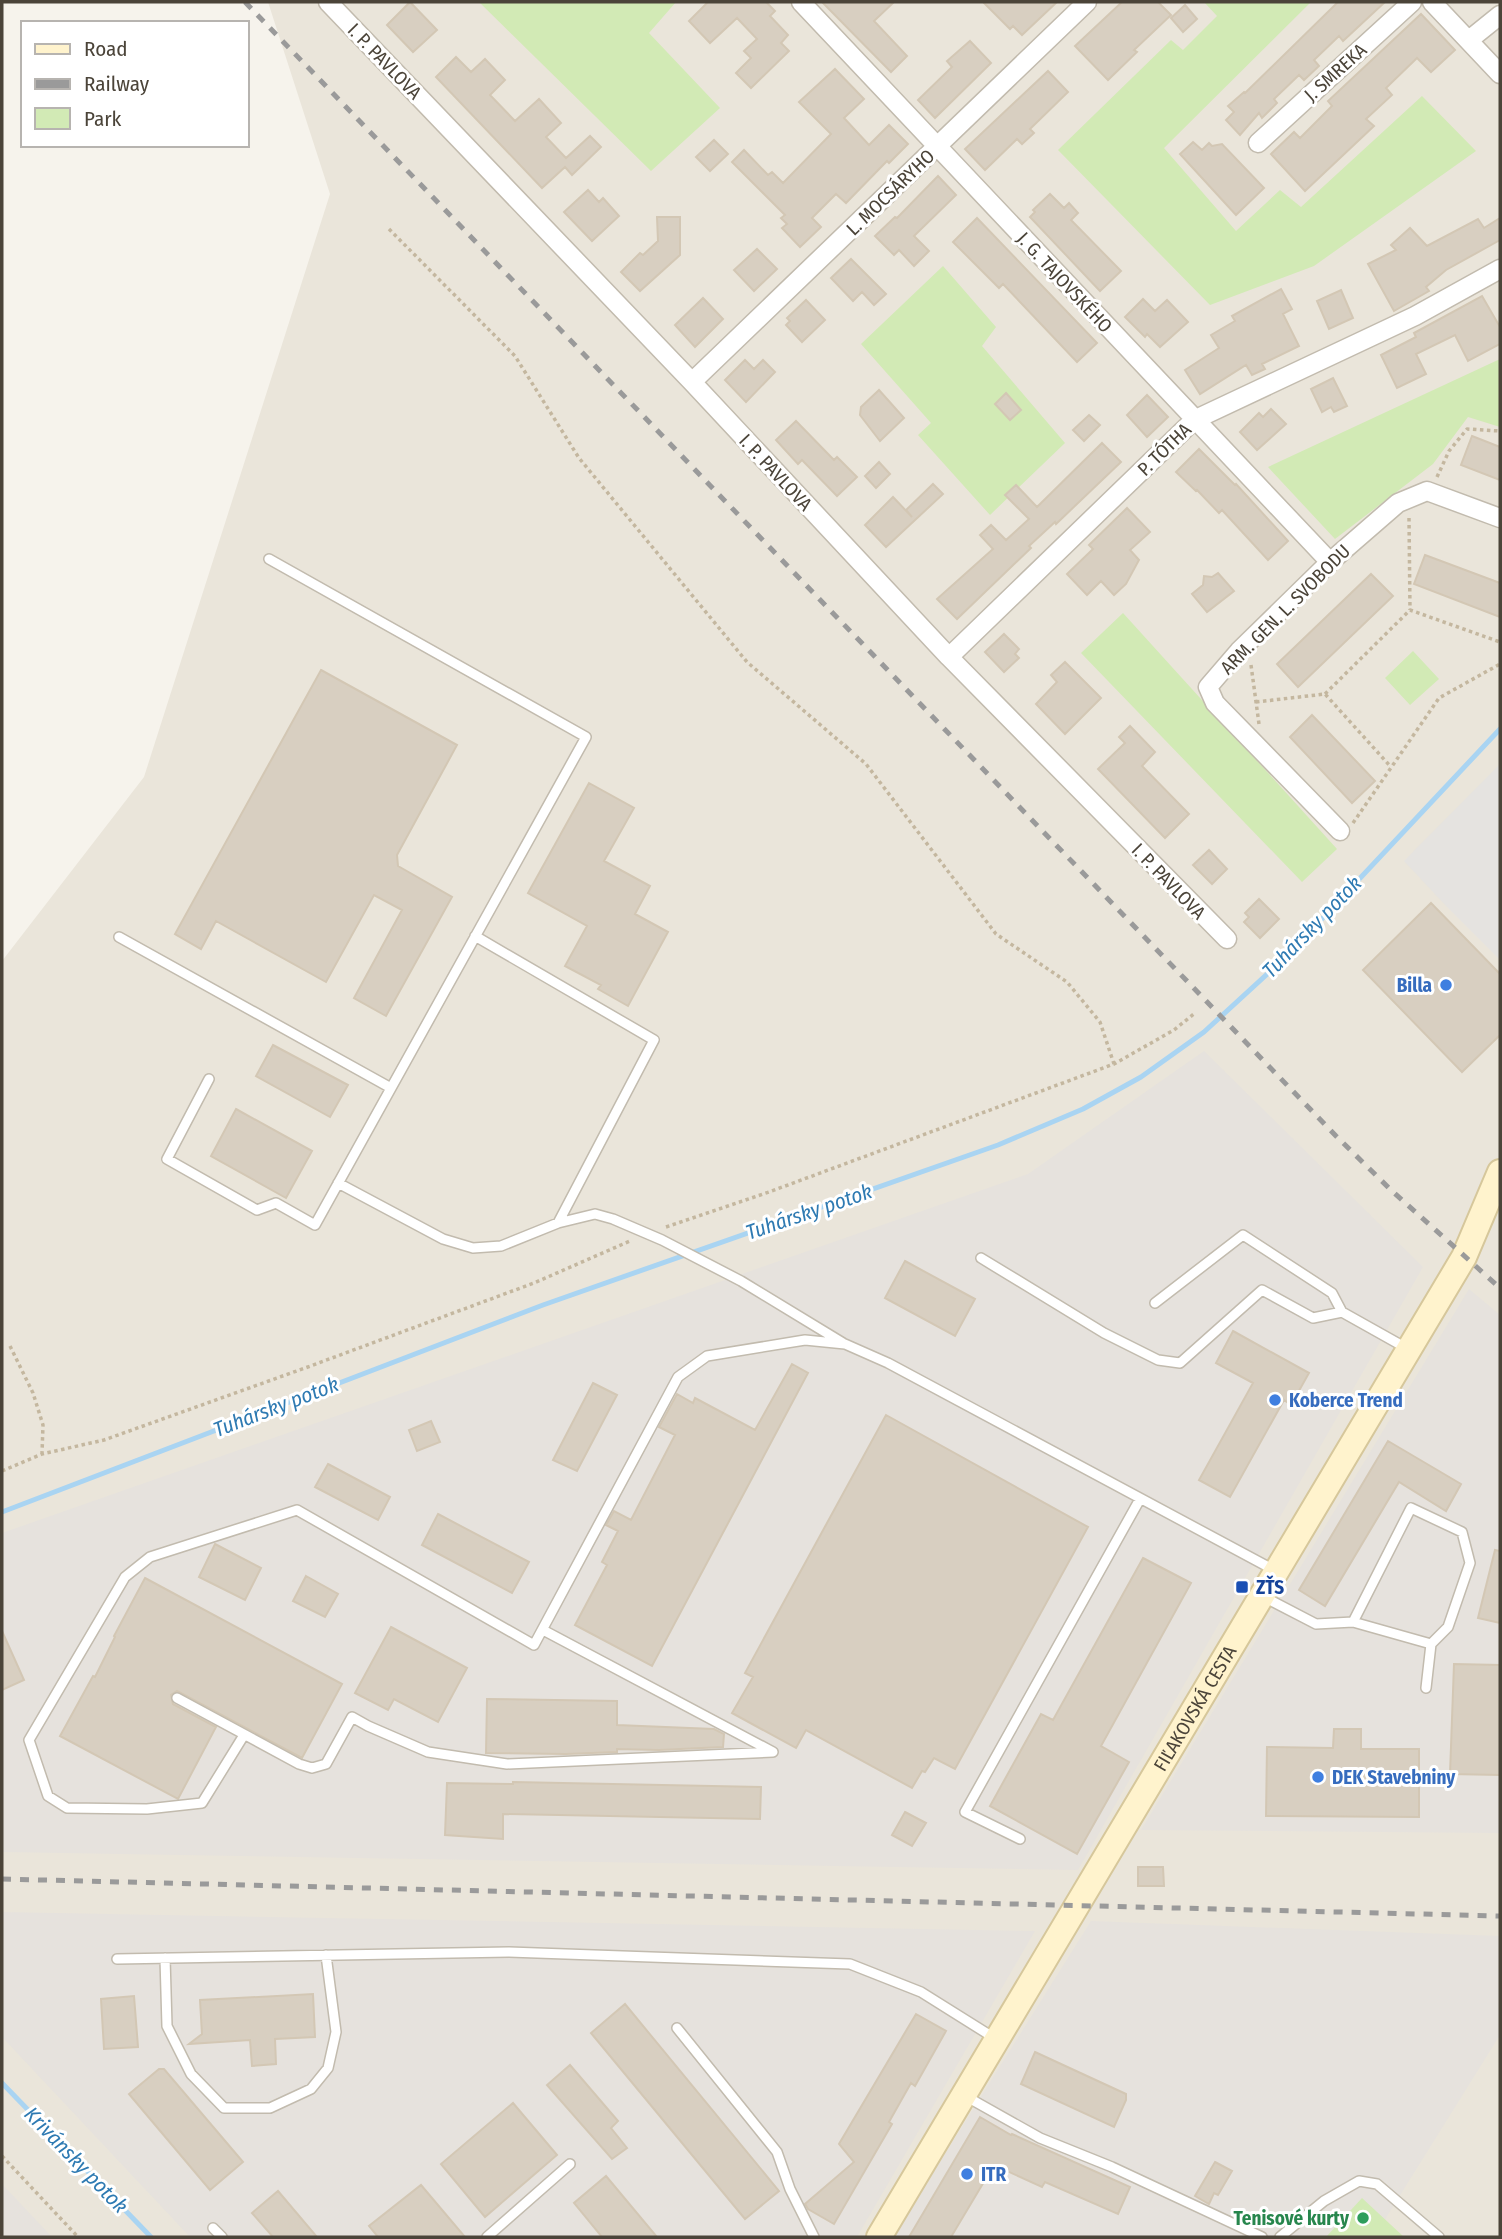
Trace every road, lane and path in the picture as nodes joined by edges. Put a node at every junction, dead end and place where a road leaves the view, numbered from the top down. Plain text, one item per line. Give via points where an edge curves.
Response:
1 (328, 2) edge
2 (801, 2) edge
3 (1087, 2) edge
4 (1412, 2) edge
5 (1433, 2) edge
6 (1500, 15) edge
7 (1469, 40) junction
8 (1500, 74) edge
9 (1258, 143) dead end
10 (938, 146) junction
11 (389, 229) dead end
12 (1500, 269) edge
13 (692, 382) junction
14 (1194, 420) junction
15 (1500, 432) edge
16 (1440, 471) dead end
17 (1409, 498) junction
18 (1500, 518) edge
19 (269, 559) dead end
20 (1330, 562) junction
21 (1410, 610) junction
22 (1500, 642) edge
23 (1242, 648) junction
24 (949, 657) junction
25 (1500, 664) edge
26 (1325, 694) junction
27 (1256, 702) junction
28 (1254, 743) junction
29 (1391, 767) junction
30 (1340, 831) joint
31 (475, 936) junction
32 (119, 937) dead end
33 (1227, 939) dead end
34 (1195, 1013) dead end
35 (1114, 1064) junction
36 (209, 1080) dead end
37 (391, 1088) junction
38 (1500, 1172) edge
39 (338, 1183) junction
40 (558, 1223) junction
41 (648, 1233) junction
42 (981, 1258) dead end
43 (1154, 1303) dead end
44 (1342, 1312) junction
45 (845, 1344) junction
46 (10, 1346) dead end
47 (1410, 1350) junction
48 (42, 1454) junction
49 (2, 1471) edge
50 (1140, 1499) junction
51 (1277, 1572) junction
52 (1262, 1596) junction
53 (1353, 1622) junction
54 (543, 1630) junction
55 (1431, 1644) junction
56 (1426, 1688) dead end
57 (177, 1698) dead end
58 (244, 1735) junction
59 (1020, 1839) dead end
60 (326, 1955) junction
61 (165, 1958) junction
62 (117, 1959) dead end
63 (677, 2028) dead end
64 (997, 2040) junction
65 (964, 2096) junction
66 (2, 2156) edge
67 (570, 2164) dead end
68 (213, 2228) dead end
69 (78, 2237) edge
70 (222, 2237) edge
71 (487, 2237) edge
72 (814, 2237) edge
73 (879, 2237) edge
74 (1262, 2237) edge
75 (1280, 2237) edge
76 (1439, 2237) edge

1 - 13 street, I. P. PAVLOVA
2 - 10 street, J. G. TAJOVSKÉHO
3 - 10 street, L. MOCSÁRYHO
4 - 9 street, J. SMREKA
5 - 7 street
6 - 7 street
7 - 8 street
10 - 13 street, L. MOCSÁRYHO
10 - 14 street, J. G. TAJOVSKÉHO
11 - 35 path via 514,356 579,458 747,662 866,764 996,934 1067,982 1100,1022
12 - 14 street, P. TÓTHA via 1415,316
13 - 24 street, I. P. PAVLOVA
14 - 20 street, J. G. TAJOVSKÉHO
14 - 24 street, P. TÓTHA
15 - 16 path via 1467,429
17 - 18 street via 1427,491
17 - 20 street, ARM. GEN. L. SVOBODU
17 - 21 path
19 - 31 lane via 586,737
20 - 23 street, ARM. GEN. L. SVOBODU
21 - 22 path
21 - 26 path
23 - 27 path via 1251,666
23 - 28 street, ARM. GEN. L. SVOBODU via 1208,687 1215,703
24 - 33 street, I. P. PAVLOVA
25 - 29 path via 1439,698
26 - 27 path
26 - 29 path
27 - 28 path via 1260,730
28 - 30 street, ARM. GEN. L. SVOBODU
29 - 30 path via 1350,827
31 - 37 lane
31 - 40 lane via 654,1040
32 - 37 lane
34 - 35 path
35 - 41 path
36 - 39 lane via 167,1159 257,1210 276,1203 315,1225
37 - 39 lane
38 - 47 street, FIĽAKOVSKÁ CESTA via 1464,1257
39 - 40 lane via 443,1239 473,1248 501,1246
40 - 41 lane via 595,1214
41 - 45 lane via 741,1281
41 - 48 path via 534,1283 258,1385 104,1440
42 - 44 lane via 1104,1333 1158,1360 1180,1363 1262,1290 1313,1318
43 - 44 lane via 1243,1235 1332,1293
44 - 47 lane
45 - 50 lane
45 - 54 lane via 805,1340 707,1356 678,1377
46 - 48 path via 43,1425
47 - 51 street, FIĽAKOVSKÁ CESTA
48 - 49 path
50 - 51 lane
50 - 59 lane via 965,1812
51 - 52 street, FIĽAKOVSKÁ CESTA
52 - 53 lane via 1316,1624
52 - 64 street, FIĽAKOVSKÁ CESTA
53 - 55 lane
53 - 55 lane via 1411,1508 1462,1532 1470,1563 1448,1627
54 - 58 lane via 773,1752 507,1764 428,1752 352,1717 327,1764 312,1768
54 - 58 lane via 534,1646 297,1510 150,1557 125,1577 29,1740 48,1796 67,1808 147,1809 202,1803
55 - 56 lane
57 - 58 lane
60 - 61 lane
60 - 61 lane via 336,2032 328,2068 311,2089 270,2108 224,2108 191,2074 167,2025
60 - 64 lane via 509,1952 850,1964 921,1992
61 - 62 lane
63 - 72 lane via 777,2152
64 - 65 street, FIĽAKOVSKÁ CESTA
65 - 73 street, FIĽAKOVSKÁ CESTA
65 - 74 lane via 1040,2138 1112,2166
66 - 69 path
67 - 71 lane
68 - 70 lane
75 - 76 lane via 1324,2201 1359,2181 1377,2184

